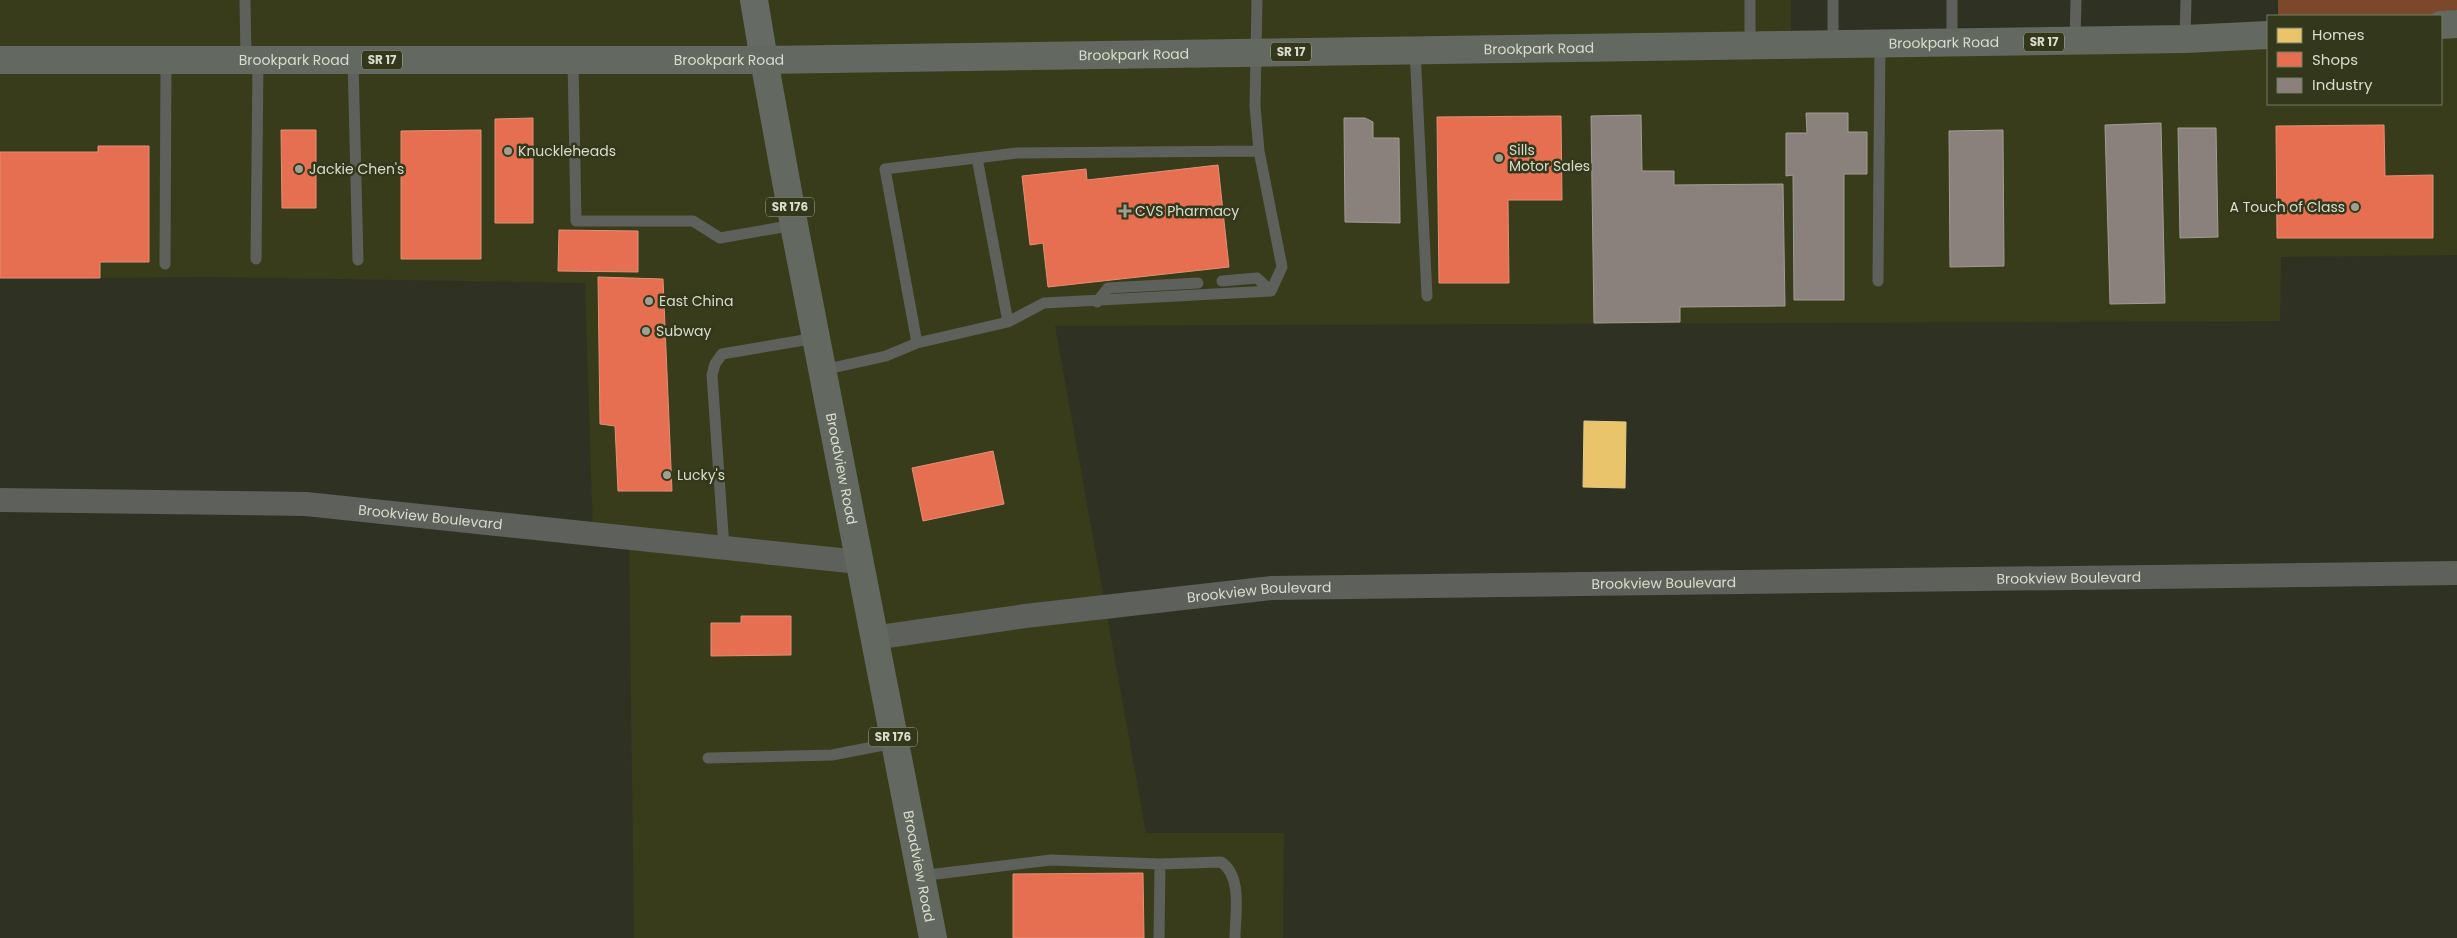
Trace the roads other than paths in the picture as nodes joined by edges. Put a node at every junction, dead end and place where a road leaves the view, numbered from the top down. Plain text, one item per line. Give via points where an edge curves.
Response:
1 (245, 0) edge
2 (754, 0) edge
3 (1257, 0) edge
4 (1750, 0) edge
5 (1833, 0) edge
6 (1952, 0) edge
7 (2076, 0) edge
8 (2186, 0) edge
9 (2457, 24) edge
10 (2442, 25) edge
11 (2267, 35) edge
12 (2185, 40) junction
13 (2075, 41) junction
14 (1880, 43) junction
15 (1952, 43) junction
16 (1833, 44) junction
17 (1750, 45) junction
18 (1415, 50) junction
19 (1256, 53) junction
20 (0, 60) edge
21 (166, 60) junction
22 (252, 60) junction
23 (352, 60) junction
24 (573, 60) junction
25 (764, 60) junction
26 (1259, 150) junction
27 (977, 158) junction
28 (794, 225) junction
29 (256, 259) dead end
30 (358, 260) dead end
31 (165, 264) dead end
32 (1222, 281) dead end
33 (1878, 281) dead end
34 (1198, 283) dead end
35 (1271, 291) junction
36 (1427, 296) dead end
37 (1097, 302) junction
38 (1008, 322) junction
39 (816, 338) junction
40 (917, 343) junction
41 (822, 370) junction
42 (0, 500) edge
43 (724, 548) junction
44 (859, 562) junction
45 (2457, 573) edge
46 (874, 638) junction
47 (894, 743) junction
48 (708, 758) dead end
49 (1160, 864) junction
50 (920, 876) junction
51 (933, 938) edge
52 (1159, 938) edge
53 (1234, 938) edge

1 - 22 lane
2 - 25 main road, Broadview Road
3 - 19 lane
4 - 17 lane
5 - 16 lane
6 - 15 lane
7 - 13 lane
8 - 12 lane
9 - 10 main road
11 - 12 main road, Brookpark Road / SR 17
12 - 13 main road, Brookpark Road / SR 17
13 - 15 main road, Brookpark Road / SR 17
14 - 15 main road, Brookpark Road / SR 17
14 - 16 main road, Brookpark Road / SR 17
14 - 33 lane
16 - 17 main road, Brookpark Road / SR 17
17 - 18 main road, Brookpark Road / SR 17
18 - 19 main road, Brookpark Road / SR 17
18 - 36 lane
19 - 25 main road, Brookpark Road / SR 17
19 - 26 lane via 1255,106
20 - 21 main road, Brookpark Road / SR 17
21 - 22 main road, Brookpark Road / SR 17
21 - 31 lane
22 - 23 main road, Brookpark Road / SR 17
22 - 29 lane
23 - 24 main road, Brookpark Road / SR 17
23 - 30 lane
24 - 25 main road, Brookpark Road / SR 17
24 - 28 lane via 576,221 693,221 720,238
25 - 28 main road, Broadview Road / SR 176
26 - 27 lane via 1017,153
26 - 35 lane via 1282,267
27 - 38 lane
27 - 40 lane via 885,169
28 - 39 main road, Broadview Road / SR 176
32 - 35 lane via 1257,278
34 - 37 lane via 1108,288
35 - 37 lane
37 - 38 lane via 1044,303
38 - 40 lane
39 - 41 main road, Broadview Road / SR 176
39 - 43 lane via 722,354 715,364 712,376
40 - 41 lane via 886,356
41 - 44 main road, Broadview Road / SR 176
42 - 43 street, Brookview Boulevard via 306,504
43 - 44 street, Brookview Boulevard
44 - 46 main road, Broadview Road / SR 176
45 - 46 street, Brookview Boulevard via 1272,588 1025,616
46 - 47 main road, Broadview Road / SR 176
47 - 48 lane via 832,755
47 - 50 main road, Broadview Road / SR 176
49 - 50 lane via 1051,860
49 - 52 lane
49 - 53 lane via 1222,862 1228,867 1235,888
50 - 51 main road, Broadview Road / SR 176

